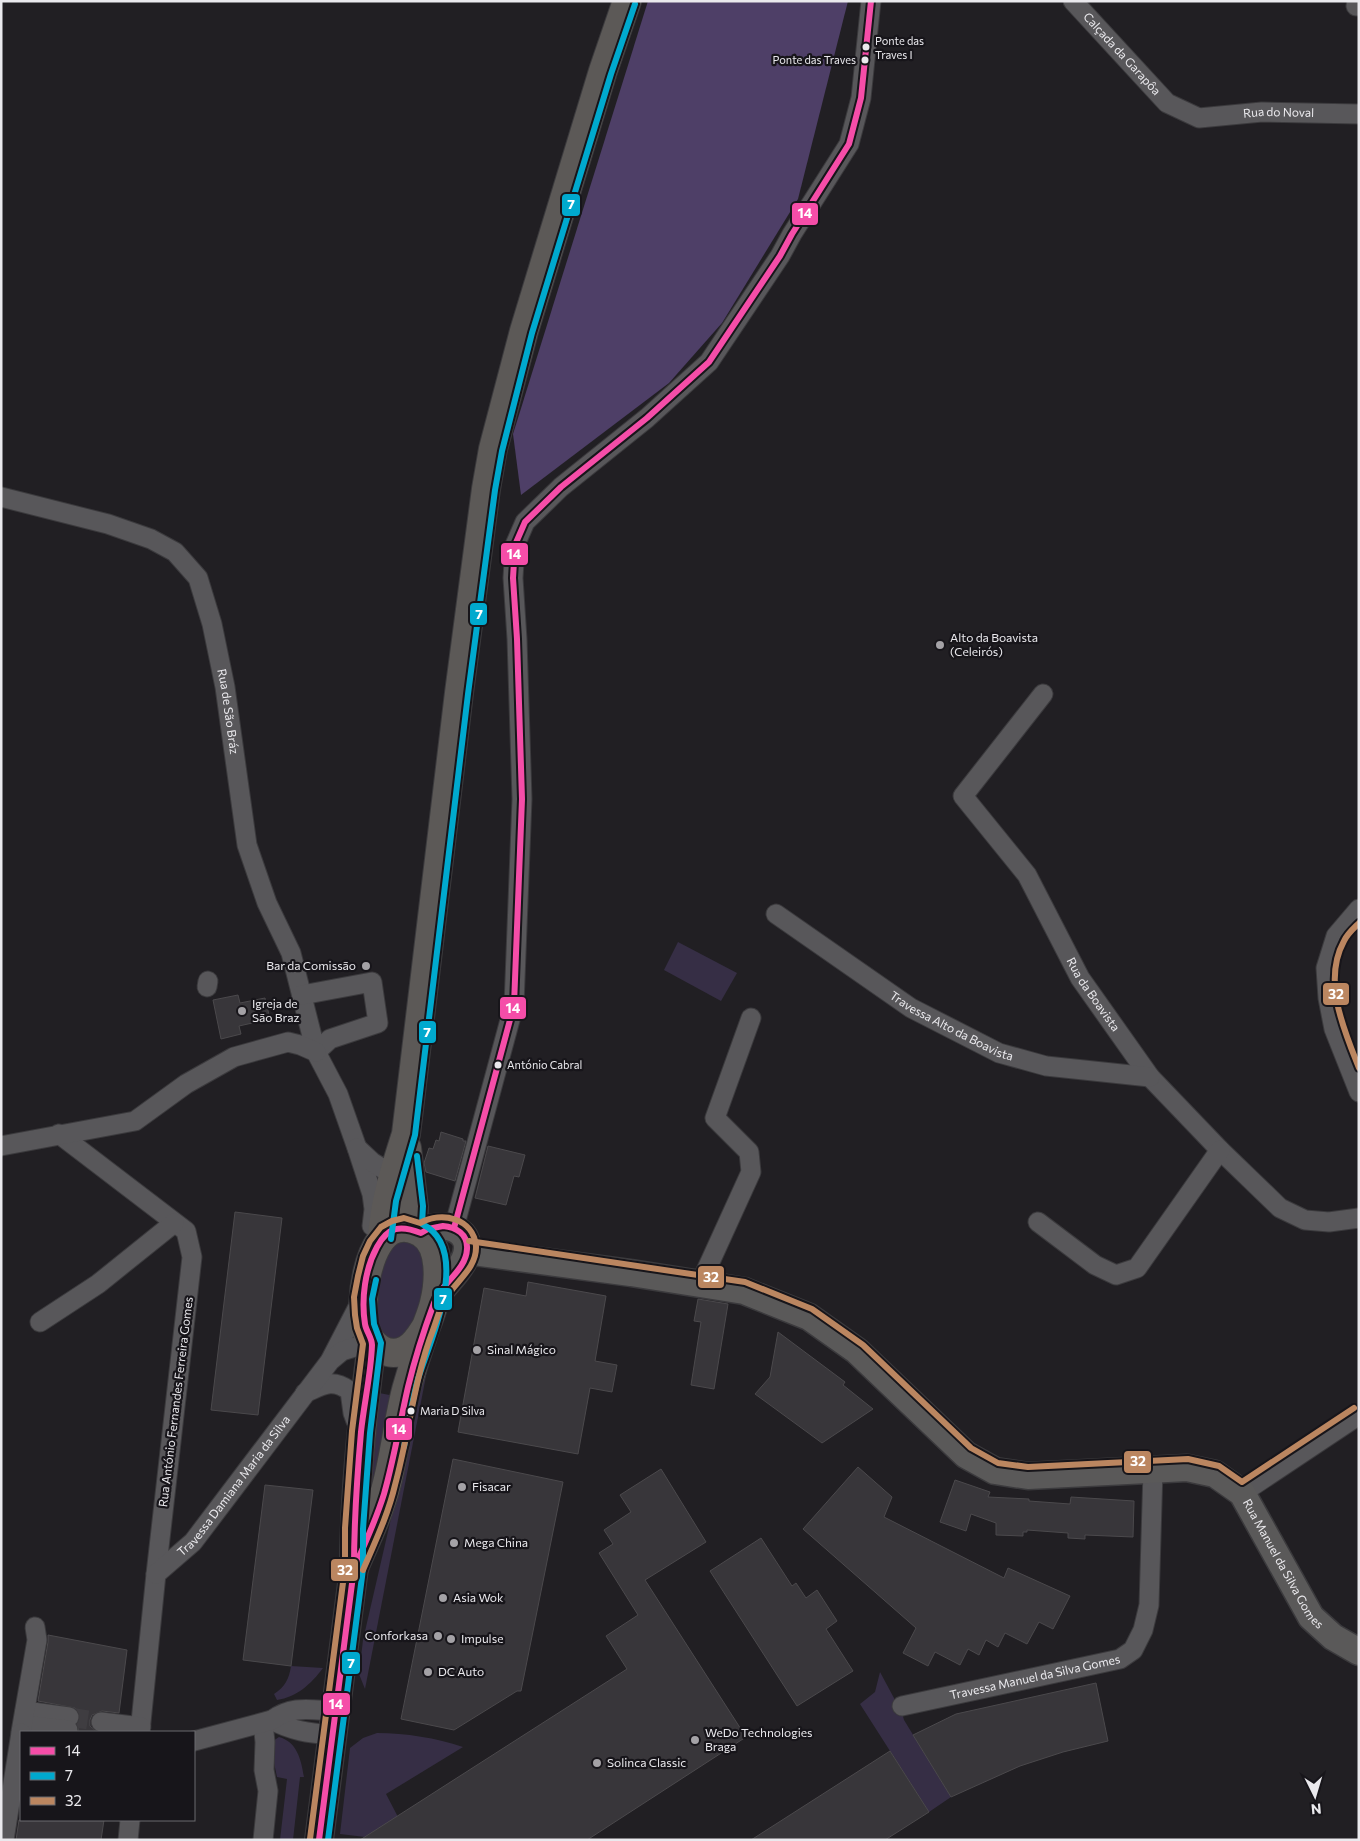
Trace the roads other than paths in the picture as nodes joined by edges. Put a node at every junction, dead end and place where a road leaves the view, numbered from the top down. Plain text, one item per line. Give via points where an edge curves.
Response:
1 (627, 1) edge
2 (871, 1) edge
3 (1073, 1) edge
4 (1359, 114) edge
5 (1200, 118) joint
6 (1, 497) edge
7 (1043, 694) dead end
8 (1359, 910) edge
9 (776, 914) dead end
10 (302, 995) junction
11 (752, 1018) dead end
12 (316, 1052) junction
13 (1150, 1078) junction
14 (1359, 1092) edge
15 (59, 1134) junction
16 (406, 1134) junction
17 (1, 1146) edge
18 (357, 1148) junction
19 (1220, 1150) junction
20 (393, 1174) junction
21 (1359, 1218) edge
22 (174, 1222) junction
23 (1038, 1222) dead end
24 (434, 1228) junction
25 (378, 1245) junction
26 (700, 1284) junction
27 (436, 1297) junction
28 (363, 1298) junction
29 (40, 1322) dead end
30 (425, 1328) junction
31 (371, 1342) junction
32 (330, 1360) junction
33 (304, 1393) junction
34 (1359, 1415) edge
35 (361, 1432) junction
36 (1153, 1470) junction
37 (1242, 1493) junction
38 (354, 1568) junction
39 (156, 1574) junction
40 (35, 1627) dead end
41 (1359, 1652) edge
42 (902, 1706) dead end
43 (101, 1722) tunnel mouth
44 (267, 1722) junction
45 (333, 1723) junction
46 (69, 1724) tunnel mouth
47 (23, 1725) edge
48 (140, 1730) edge
49 (195, 1741) edge
50 (20, 1743) edge
51 (130, 1821) edge
52 (4, 1840) edge
53 (128, 1840) edge
54 (263, 1840) edge
55 (319, 1840) edge

1 - 16 main road via 514,366 493,449 457,712
2 - 24 street via 861,98 850,144 780,256 709,362 647,418 561,487 525,522 515,545 513,578 522,799 514,1005
3 - 5 street, Calçada da Garapôa via 1167,103
4 - 5 street, Rua do Noval via 1262,112
6 - 10 street, Rua de São Bráz via 108,524 151,539 176,552 198,578 212,624 225,687 247,845 266,904 291,953
7 - 13 street, Rua da Boavista via 963,796 1026,875 1080,978
8 - 14 street via 1336,936 1326,968 1334,1029
9 - 13 street, Travessa Alto da Boavista via 911,1008 999,1053 1046,1066
10 - 12 street, Rua de São Bráz
10 - 12 street via 372,982 378,1023 330,1039
11 - 26 street via 715,1118 749,1152 752,1172
12 - 15 street via 288,1042 234,1057 186,1084 135,1121
12 - 18 street, Rua de São Bráz via 338,1094
13 - 19 street, Rua da Boavista
15 - 17 street
15 - 22 street, Rua António Fernandes Ferreira Gomes
16 - 20 main road
16 - 24 main road
18 - 20 street via 372,1162
18 - 25 street, Rua de São Bráz via 372,1194 372,1226
19 - 21 street, Rua da Boavista via 1280,1208 1305,1220 1328,1222
19 - 23 street via 1137,1268 1116,1275 1095,1265
20 - 24 street
20 - 25 main road
22 - 29 street via 98,1284
22 - 39 street, Rua António Fernandes Ferreira Gomes via 186,1231 192,1257
24 - 25 main road via 395,1229
24 - 26 street, Rua Manuel da Silva Gomes via 481,1253
24 - 27 main road via 428,1238 434,1252
24 - 27 street via 464,1260
25 - 28 main road
26 - 36 street, Rua Manuel da Silva Gomes via 744,1291 809,1316 856,1351 966,1454 995,1471 1028,1476
27 - 30 main road
28 - 31 main road via 365,1326
28 - 32 street, Travessa Damiana Maria da Silva
30 - 31 main road via 418,1339 398,1353 382,1350
30 - 38 main road via 406,1392 387,1484
31 - 32 street, Travessa Damiana Maria da Silva via 342,1351
31 - 35 main road
32 - 33 street, Travessa Damiana Maria da Silva
33 - 35 street via 329,1383 341,1384 350,1391 353,1413
33 - 39 street, Travessa Damiana Maria da Silva via 192,1542
34 - 37 street
35 - 38 main road
36 - 37 street, Rua Manuel da Silva Gomes via 1187,1468 1215,1474
36 - 42 street, Travessa Manuel da Silva Gomes via 1148,1606 1143,1630 1133,1650 1120,1659
37 - 41 street, Rua Manuel da Silva Gomes via 1311,1617 1333,1637
38 - 45 main road
39 - 48 street, Rua António Fernandes Ferreira Gomes
40 - 47 street via 37,1640
43 - 48 street
44 - 45 street via 293,1710
44 - 49 street
44 - 54 street via 264,1770 268,1791
45 - 55 main road
46 - 47 street
50 - 52 street
51 - 53 street

